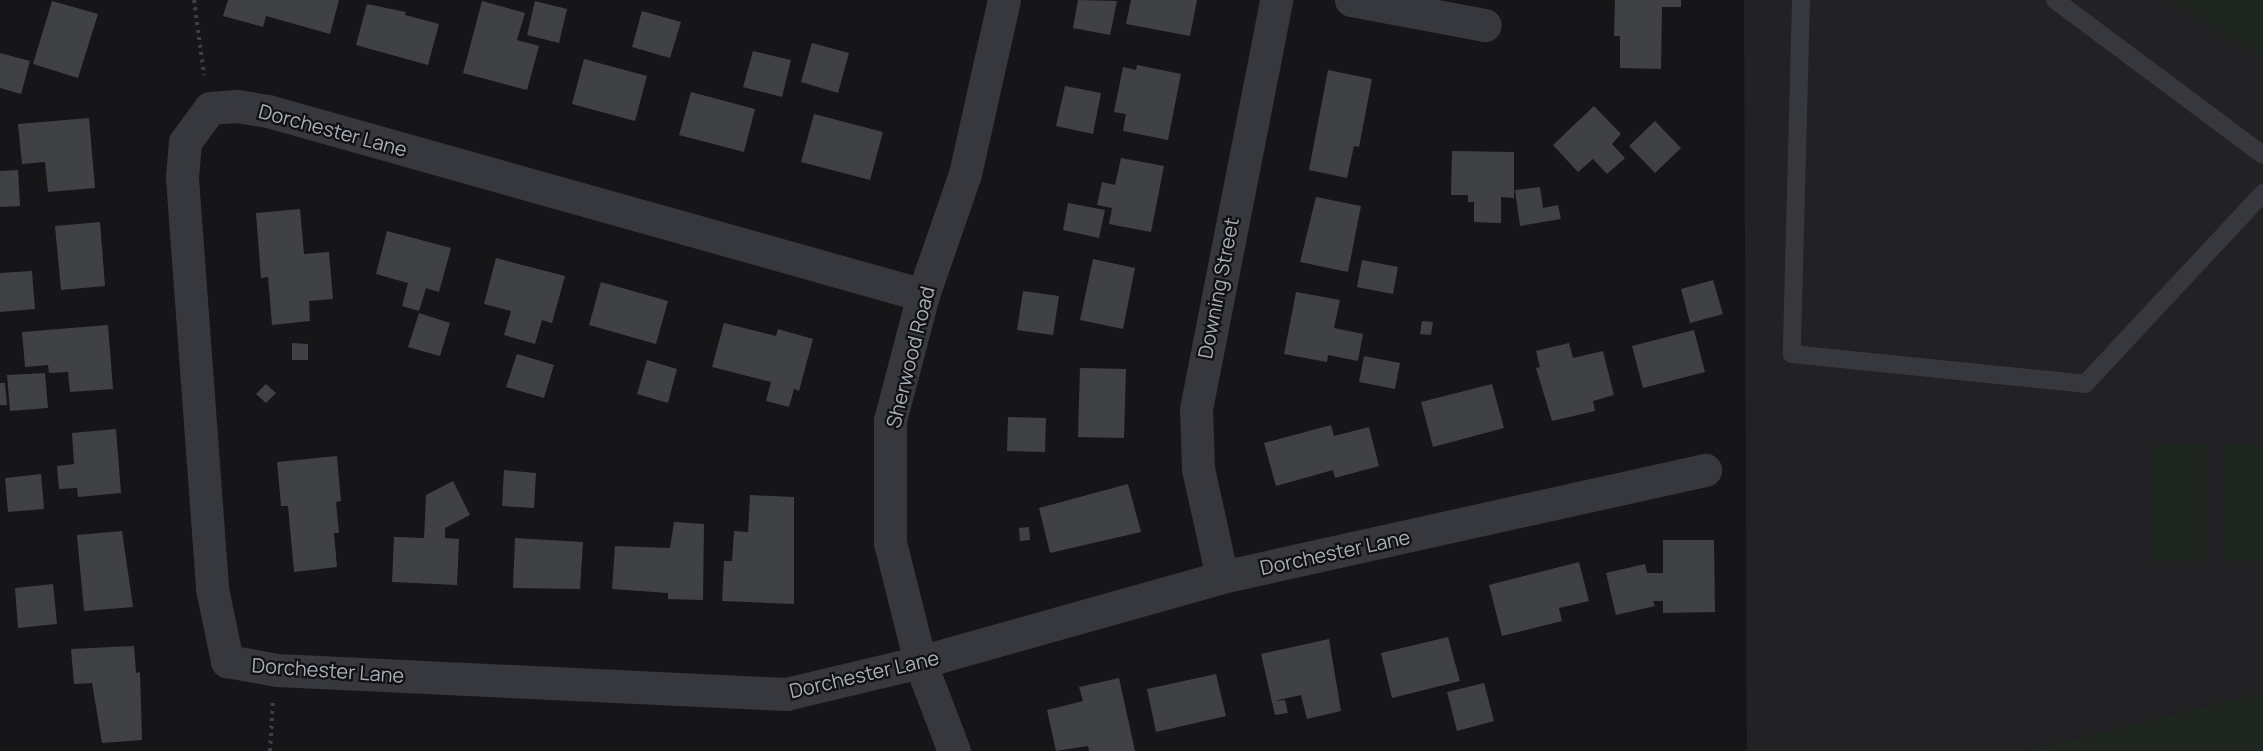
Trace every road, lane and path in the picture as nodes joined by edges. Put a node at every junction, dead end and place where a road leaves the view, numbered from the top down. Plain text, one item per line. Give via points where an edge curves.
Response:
1 (194, 0) edge
2 (1004, 0) edge
3 (1276, 0) edge
4 (1351, 0) edge
5 (1801, 0) edge
6 (2055, 0) edge
7 (1485, 25) dead end
8 (210, 108) junction
9 (2263, 155) edge
10 (2263, 193) edge
11 (923, 295) junction
12 (1705, 470) dead end
13 (1222, 577) junction
14 (920, 662) junction
15 (274, 669) junction
16 (270, 751) edge
17 (954, 751) edge

1 - 8 path
2 - 11 street, Sherwood Road via 965,174
3 - 13 street, Downing Street via 1196,409 1198,469
4 - 7 street
5 - 10 lane via 1792,354 2085,384
6 - 9 lane
8 - 11 street, Dorchester Lane via 237,106 268,111
8 - 15 street, Dorchester Lane via 184,142 182,178 212,589 227,661
11 - 14 street, Sherwood Road via 890,420 890,543
12 - 13 street, Dorchester Lane
13 - 14 street, Dorchester Lane
14 - 15 street, Dorchester Lane via 786,694
14 - 17 street, Sherwood Road
15 - 16 path

